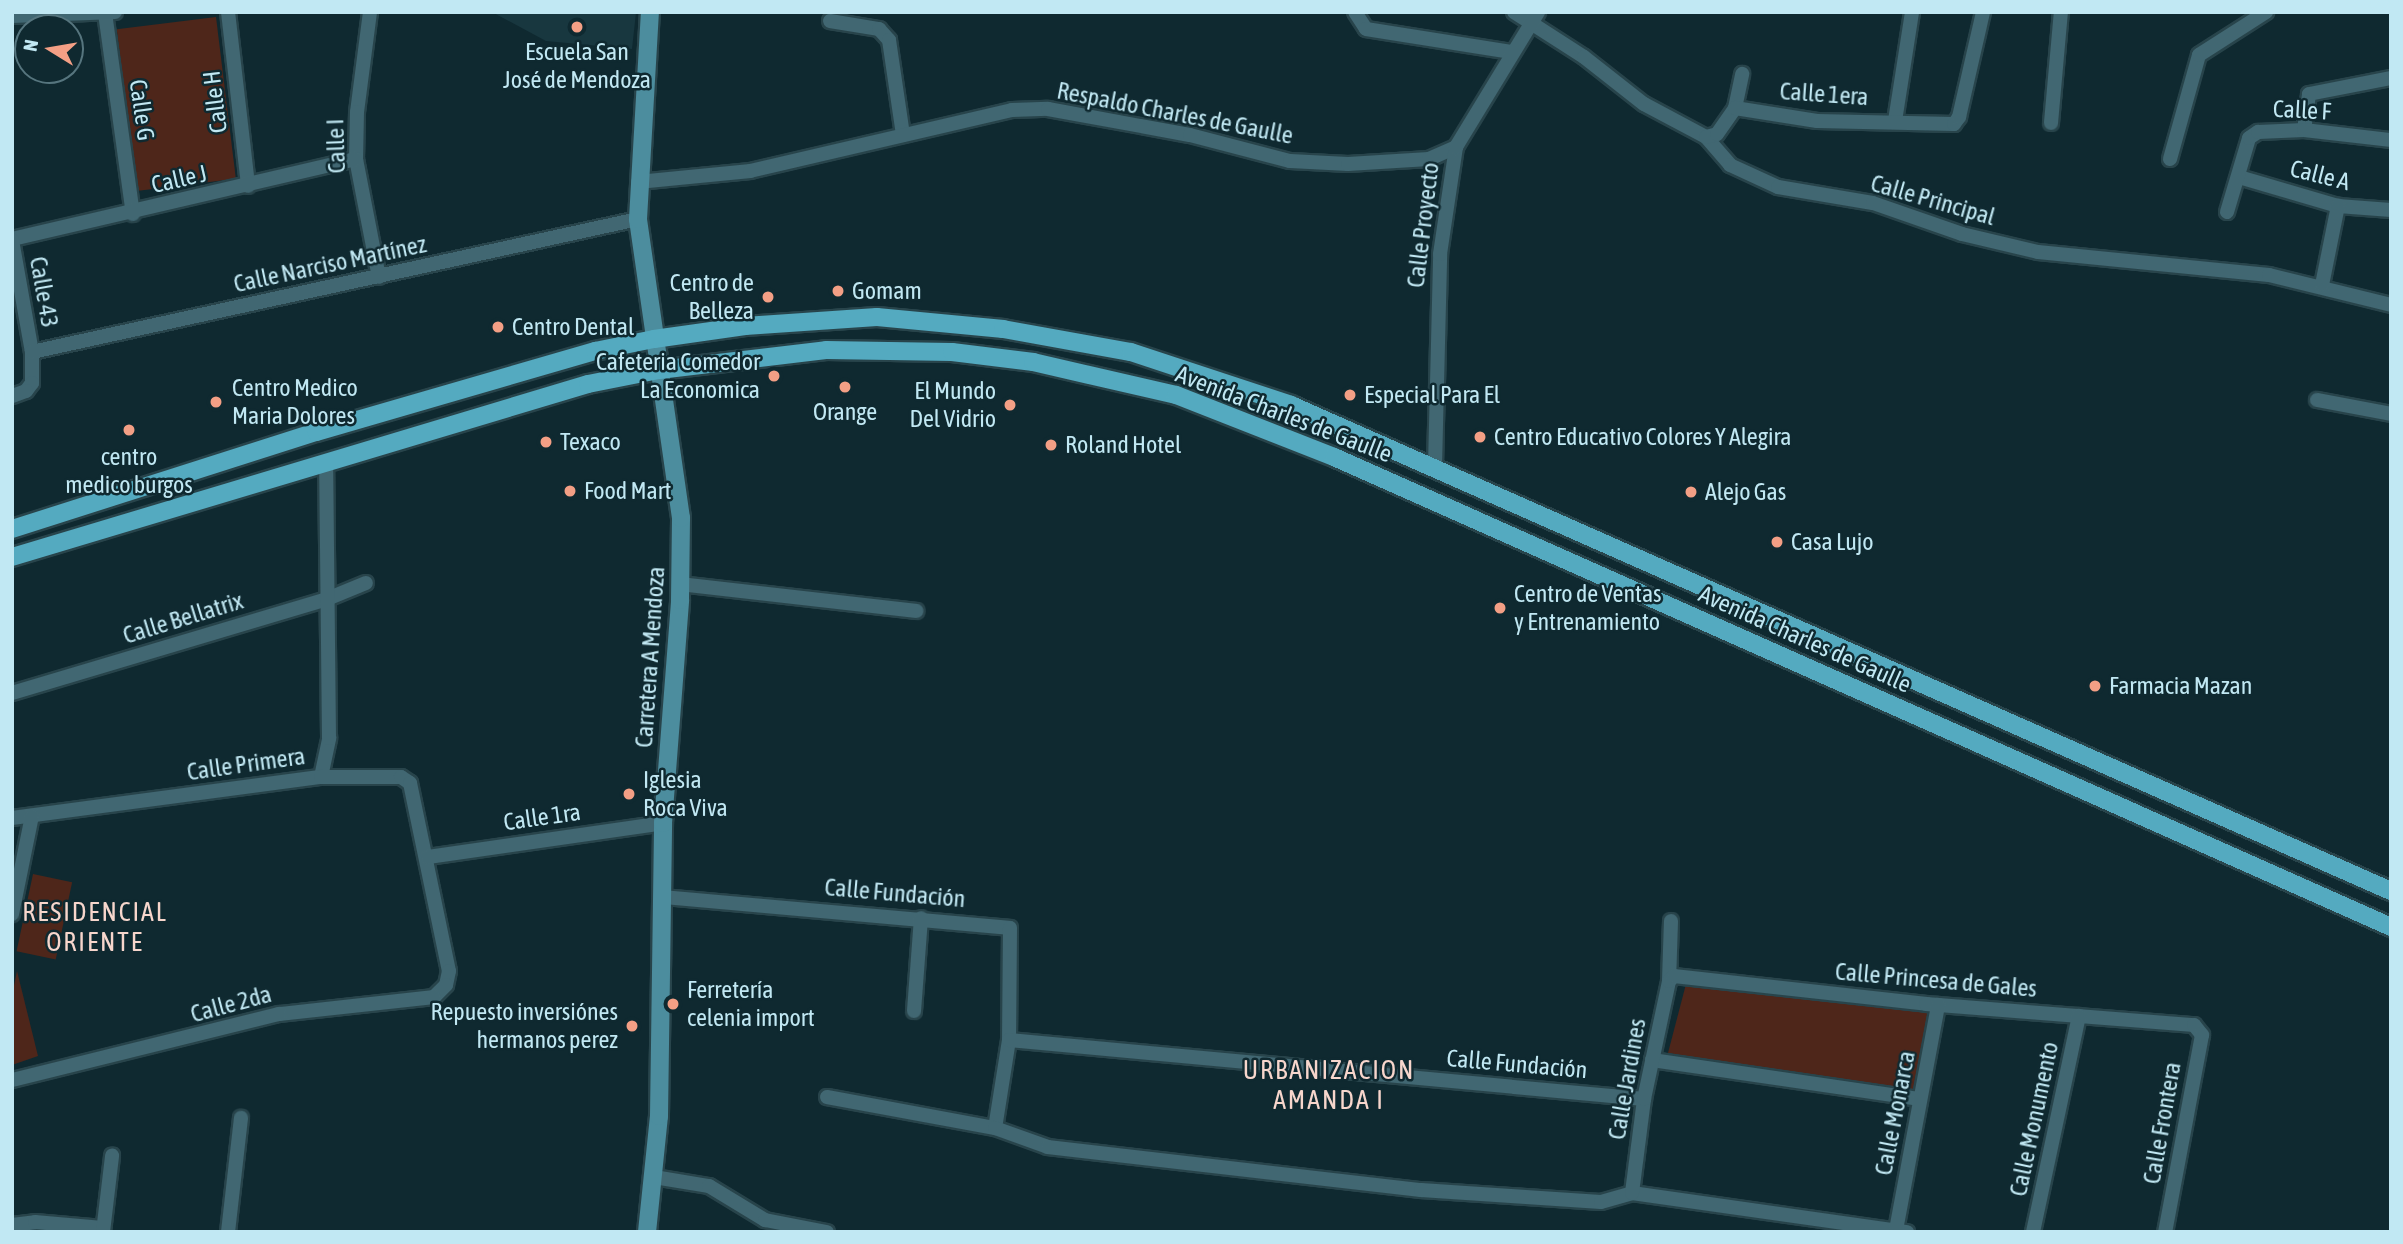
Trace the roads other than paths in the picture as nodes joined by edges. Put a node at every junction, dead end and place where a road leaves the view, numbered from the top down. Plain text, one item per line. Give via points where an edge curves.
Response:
1 (228, 12) edge
2 (370, 12) edge
3 (650, 12) edge
4 (1355, 12) edge
5 (1514, 12) edge
6 (1912, 12) edge
7 (1983, 12) edge
8 (2061, 12) edge
9 (2266, 12) edge
10 (110, 13) edge
11 (12, 16) edge
12 (1534, 19) edge
13 (830, 21) dead end
14 (1511, 52) junction
15 (1742, 74) dead end
16 (2391, 78) edge
17 (1735, 108) junction
18 (1895, 121) junction
19 (2051, 123) dead end
20 (2304, 130) junction
21 (903, 135) junction
22 (1706, 137) junction
23 (2391, 140) edge
24 (1456, 147) junction
25 (356, 159) junction
26 (2169, 159) dead end
27 (2239, 177) junction
28 (638, 182) junction
29 (248, 186) junction
30 (2338, 205) junction
31 (2391, 210) edge
32 (2227, 212) dead end
33 (133, 214) junction
34 (638, 219) junction
35 (12, 239) edge
36 (379, 277) junction
37 (2322, 285) junction
38 (2391, 305) edge
39 (654, 339) junction
40 (32, 352) junction
41 (659, 370) junction
42 (12, 396) edge
43 (2317, 400) dead end
44 (2391, 414) edge
45 (1383, 447) junction
46 (326, 463) junction
47 (1435, 466) junction
48 (1370, 473) junction
49 (12, 529) edge
50 (12, 557) edge
51 (1653, 564) junction
52 (366, 583) dead end
53 (680, 584) junction
54 (1642, 595) junction
55 (327, 599) junction
56 (916, 611) dead end
57 (12, 693) edge
58 (321, 776) junction
59 (32, 816) junction
60 (12, 818) edge
61 (663, 823) junction
62 (428, 857) junction
63 (2391, 891) edge
64 (663, 897) junction
65 (12, 914) edge
66 (921, 918) junction
67 (1671, 921) dead end
68 (2391, 927) edge
69 (1672, 979) junction
70 (1938, 1005) junction
71 (914, 1011) dead end
72 (2079, 1016) junction
73 (2194, 1025) joint
74 (1009, 1040) junction
75 (1652, 1060) junction
76 (12, 1080) edge
77 (827, 1097) dead end
78 (1644, 1099) junction
79 (1920, 1099) junction
80 (241, 1118) dead end
81 (995, 1128) junction
82 (112, 1156) dead end
83 (654, 1177) junction
84 (1632, 1193) junction
85 (12, 1225) edge
86 (103, 1230) edge
87 (1902, 1231) edge
88 (229, 1232) edge
89 (647, 1232) edge
90 (827, 1232) edge
91 (2033, 1232) edge
92 (2165, 1232) edge

1 - 29 street, Calle H
2 - 25 street, Calle I
3 - 28 street, Carretera A Mendoza
4 - 14 street via 1366,29
5 - 12 street, Calle Principal
6 - 18 street
7 - 18 street, Calle 1era via 1954,124
8 - 19 street
9 - 26 street via 2199,55
10 - 11 street
10 - 33 street, Calle G
12 - 14 street, Calle Proyecto
12 - 22 street, Calle Principal via 1644,104
13 - 21 street via 878,29 889,40
14 - 24 street, Calle Proyecto
15 - 17 street
16 - 20 street via 2309,94
17 - 18 street, Calle 1era via 1817,121
17 - 22 street via 1717,134
20 - 23 street, Calle F
20 - 27 street, Calle F via 2258,132 2249,138
21 - 24 street, Respaldo Charles de Gaulle via 1012,110 1048,109 1190,135 1290,161 1429,159
21 - 28 street, Respaldo Charles de Gaulle via 750,171
22 - 37 street, Calle Principal via 1730,166 1778,187 1873,204 1962,234 2038,252 2269,275
24 - 47 street, Calle Proyecto via 1439,267
25 - 29 street, Calle J
25 - 36 street, Calle I
27 - 30 street, Calle A
27 - 32 street, Calle F
28 - 34 street, Carretera A Mendoza
29 - 33 street, Calle J
30 - 31 street, Calle A
30 - 37 street
33 - 35 street, Calle J
34 - 36 street, Calle Narciso Martínez
34 - 39 street, Carretera A Mendoza
35 - 40 street, Calle 43
36 - 40 street, Calle Narciso Martínez
37 - 38 street, Calle Principal
39 - 41 street, Carretera A Mendoza
39 - 45 main road, Avenida Charles de Gaulle via 828,319 912,319 1003,329 1131,352 1194,371 1291,405
39 - 49 main road, Avenida Charles de Gaulle via 596,351 316,432
40 - 42 street, Calle 43 via 30,388
41 - 46 main road, Avenida Charles de Gaulle via 588,384
41 - 48 main road, Avenida Charles de Gaulle via 826,350 952,352 1019,360 1176,395
41 - 53 street, Carretera A Mendoza via 676,463
43 - 44 street
45 - 47 main road, Avenida Charles de Gaulle
45 - 48 main road
46 - 50 main road, Avenida Charles de Gaulle
46 - 55 street
47 - 51 main road, Avenida Charles de Gaulle
48 - 54 main road, Avenida Charles de Gaulle
51 - 54 main road
51 - 63 main road, Avenida Charles de Gaulle via 2025,733
52 - 55 street, Calle Bellatrix
53 - 56 street
53 - 61 street, Carretera A Mendoza
54 - 68 main road, Avenida Charles de Gaulle
55 - 57 street, Calle Bellatrix
55 - 58 street via 328,749
58 - 59 street, Calle Primera
58 - 62 street, Calle Primera via 385,774 410,783
59 - 60 street, Calle Primera
59 - 65 street
61 - 62 street, Calle 1ra
61 - 64 street, Carretera A Mendoza
62 - 76 street, Calle 2da via 449,971 446,985 434,997 279,1014
64 - 66 street, Calle Fundación
64 - 83 street, Carretera A Mendoza via 663,1011
66 - 71 street
66 - 74 street, Calle Fundación via 1010,928
67 - 69 street, Calle Jardines
69 - 70 street, Calle Princesa de Gales
69 - 75 street, Calle Jardines
70 - 72 street, Calle Princesa de Gales
70 - 79 street, Calle Monarca
72 - 73 street, Calle Princesa de Gales
72 - 91 street, Calle Monumento
73 - 92 street, Calle Frontera via 2202,1035
74 - 78 street, Calle Fundación
74 - 81 street, Calle Fundación
75 - 78 street, Calle Jardines
75 - 79 street
77 - 81 street
78 - 84 street, Calle Jardines
79 - 87 street, Calle Monarca
80 - 88 street
81 - 84 street via 1048,1147 1421,1190 1601,1202
82 - 86 street
83 - 89 street, Carretera A Mendoza
83 - 90 street via 709,1186 765,1220
84 - 87 street
85 - 86 street via 35,1222

